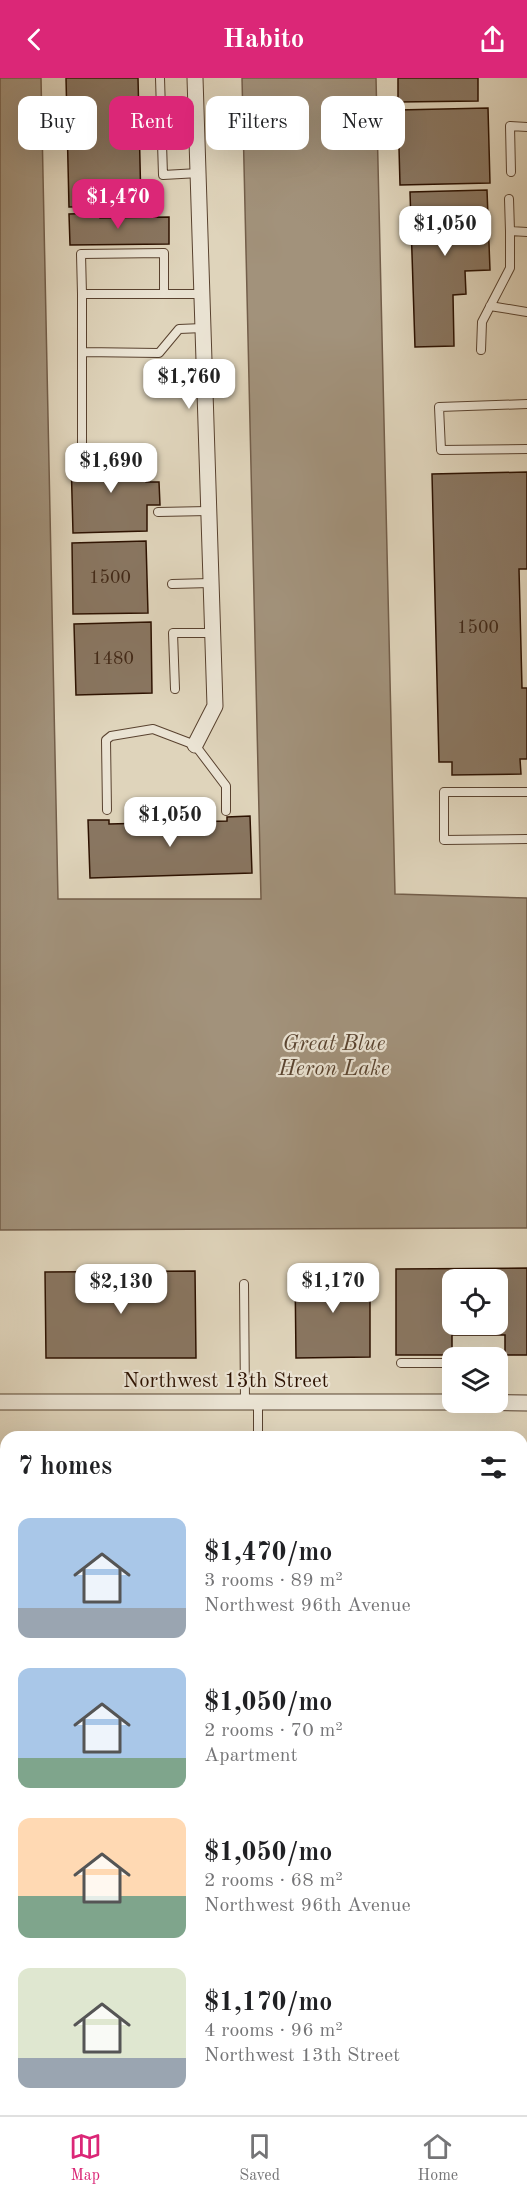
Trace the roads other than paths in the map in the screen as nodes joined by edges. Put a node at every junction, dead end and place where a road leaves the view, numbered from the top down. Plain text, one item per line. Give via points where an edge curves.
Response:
1 (160, 78) edge
2 (195, 78) edge
3 (161, 96) edge
4 (196, 109) joint
5 (527, 127) edge
6 (162, 150) edge
7 (511, 172) dead end
8 (199, 173) junction
9 (509, 199) dead end
10 (510, 231) junction
11 (527, 232) edge
12 (82, 294) junction
13 (164, 294) junction
14 (202, 294) junction
15 (490, 306) junction
16 (527, 312) edge
17 (203, 328) junction
18 (481, 350) dead end
19 (82, 352) junction
20 (527, 404) edge
21 (82, 443) dead end
22 (527, 449) edge
23 (208, 511) junction
24 (158, 512) dead end
25 (210, 583) junction
26 (172, 584) dead end
27 (212, 633) junction
28 (174, 689) dead end
29 (195, 745) junction
30 (527, 792) edge
31 (107, 810) dead end
32 (226, 811) dead end
33 (527, 839) edge
34 (244, 1284) dead end
35 (442, 1363) edge
36 (401, 1364) dead end
37 (251, 1401) junction
38 (0, 1402) edge
39 (442, 1402) edge
40 (508, 1403) edge
41 (527, 1403) edge
42 (257, 1431) edge
43 (0, 1706) edge
44 (0, 1746) edge

1 - 3 lane
2 - 4 street
4 - 8 street
5 - 7 lane via 510,126
6 - 8 lane via 163,175
8 - 14 street
9 - 10 lane
10 - 11 lane
10 - 15 lane via 510,268
12 - 13 lane
12 - 13 lane via 81,254 164,253
12 - 19 lane
13 - 14 lane
14 - 17 street
15 - 16 lane
15 - 18 lane via 482,322
17 - 19 lane via 179,330 159,352
17 - 23 street
19 - 21 lane
20 - 22 lane via 439,407 441,450
23 - 24 lane
23 - 25 street
25 - 26 lane
25 - 27 street
27 - 28 lane via 173,633
27 - 29 street via 215,706
29 - 31 lane via 153,729 111,735 105,746
29 - 32 lane via 226,786
30 - 33 lane via 444,792 444,840
34 - 37 lane
35 - 36 lane
37 - 38 street, Northwest 13th Street
37 - 39 street, Northwest 13th Street
37 - 42 lane
40 - 41 street, Northwest 13th Street
43 - 44 lane

